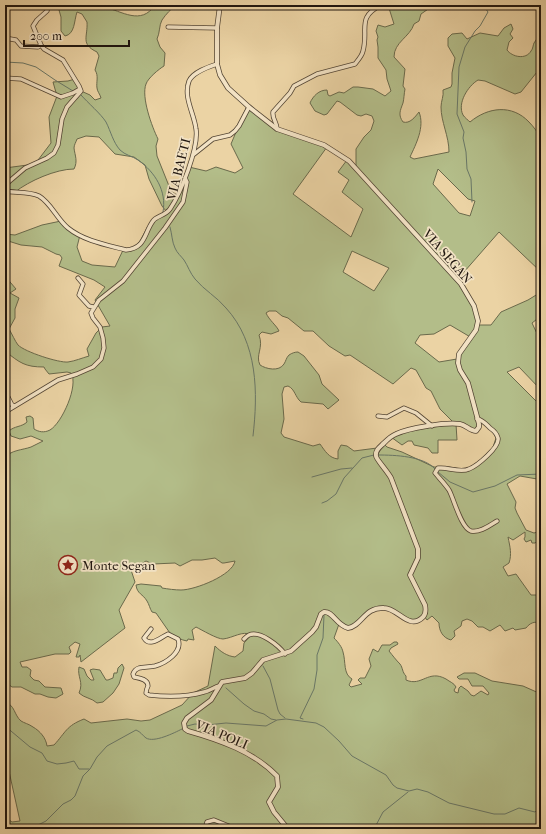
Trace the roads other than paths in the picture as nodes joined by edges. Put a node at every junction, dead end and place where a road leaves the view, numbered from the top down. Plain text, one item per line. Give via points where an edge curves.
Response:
1 (48, 5) edge
2 (220, 5) edge
3 (381, 5) edge
4 (168, 27) dead end
5 (218, 28) junction
6 (5, 38) edge
7 (41, 45) junction
8 (217, 64) junction
9 (5, 78) edge
10 (80, 89) junction
11 (249, 107) junction
12 (277, 129) junction
13 (193, 155) junction
14 (185, 178) junction
15 (5, 184) edge
16 (5, 191) edge
17 (78, 278) dead end
18 (93, 307) junction
19 (5, 391) edge
20 (15, 406) junction
21 (5, 412) edge
22 (378, 416) dead end
23 (477, 419) junction
24 (432, 426) junction
25 (497, 520) dead end
26 (151, 629) dead end
27 (244, 639) dead end
28 (285, 654) junction
29 (219, 686) junction
30 (123, 829) edge
31 (138, 829) edge
32 (205, 829) edge
33 (236, 829) edge
34 (288, 829) edge

1 - 7 street via 47,11 33,26
2 - 5 street, VIA SEGAN
3 - 12 street via 367,15 364,24 363,52 355,64 316,74 294,86 273,112
4 - 5 street
5 - 8 street, VIA SEGAN
6 - 7 street via 16,40 21,46
7 - 10 street via 63,60
8 - 11 street, VIA SEGAN via 228,88
8 - 13 street, VIA BAETI via 200,71 190,79 186,91 197,129
9 - 10 street via 21,79 61,97
10 - 15 street via 62,119 58,145 54,153 25,168
11 - 12 street, VIA SEGAN
11 - 13 street via 235,132 213,139
12 - 23 street, VIA SEGAN via 324,145 349,161 461,284 474,306 478,320 476,330 459,354 458,363 468,383
13 - 14 street, VIA BAETI
14 - 16 street via 170,209 155,218 147,235 132,250 104,244 77,234 37,196
14 - 18 street, VIA BAETI via 187,182 183,202 123,281
17 - 18 street via 83,284 79,296
18 - 20 street via 91,313 100,327 103,338 101,359 93,366 58,380
19 - 20 street
20 - 21 street
22 - 24 street via 387,417 404,408 416,413
23 - 24 street via 479,427 476,431 458,424
23 - 25 street via 497,435 497,443 492,450 468,470 438,468 435,473 450,491 469,530 480,530
24 - 28 street via 394,435 376,450 376,457 392,478 418,549 418,558 410,575 425,605 426,610 422,618 409,621 392,610 378,608 367,613 355,626 348,628 340,625 330,613 324,612 312,632 297,647
26 - 29 street via 144,638 146,641 150,643 168,634 178,639 180,644 177,652 167,661 134,671 134,677 147,682 146,693 182,696 212,690
27 - 28 street via 249,634 259,634 281,648
28 - 29 street via 269,657 245,678 222,682
29 - 34 street, VIA POLI via 211,700 187,718 184,723 185,729 217,739 269,768 277,776 278,787 269,802
30 - 31 street
32 - 33 street via 207,822 214,820

